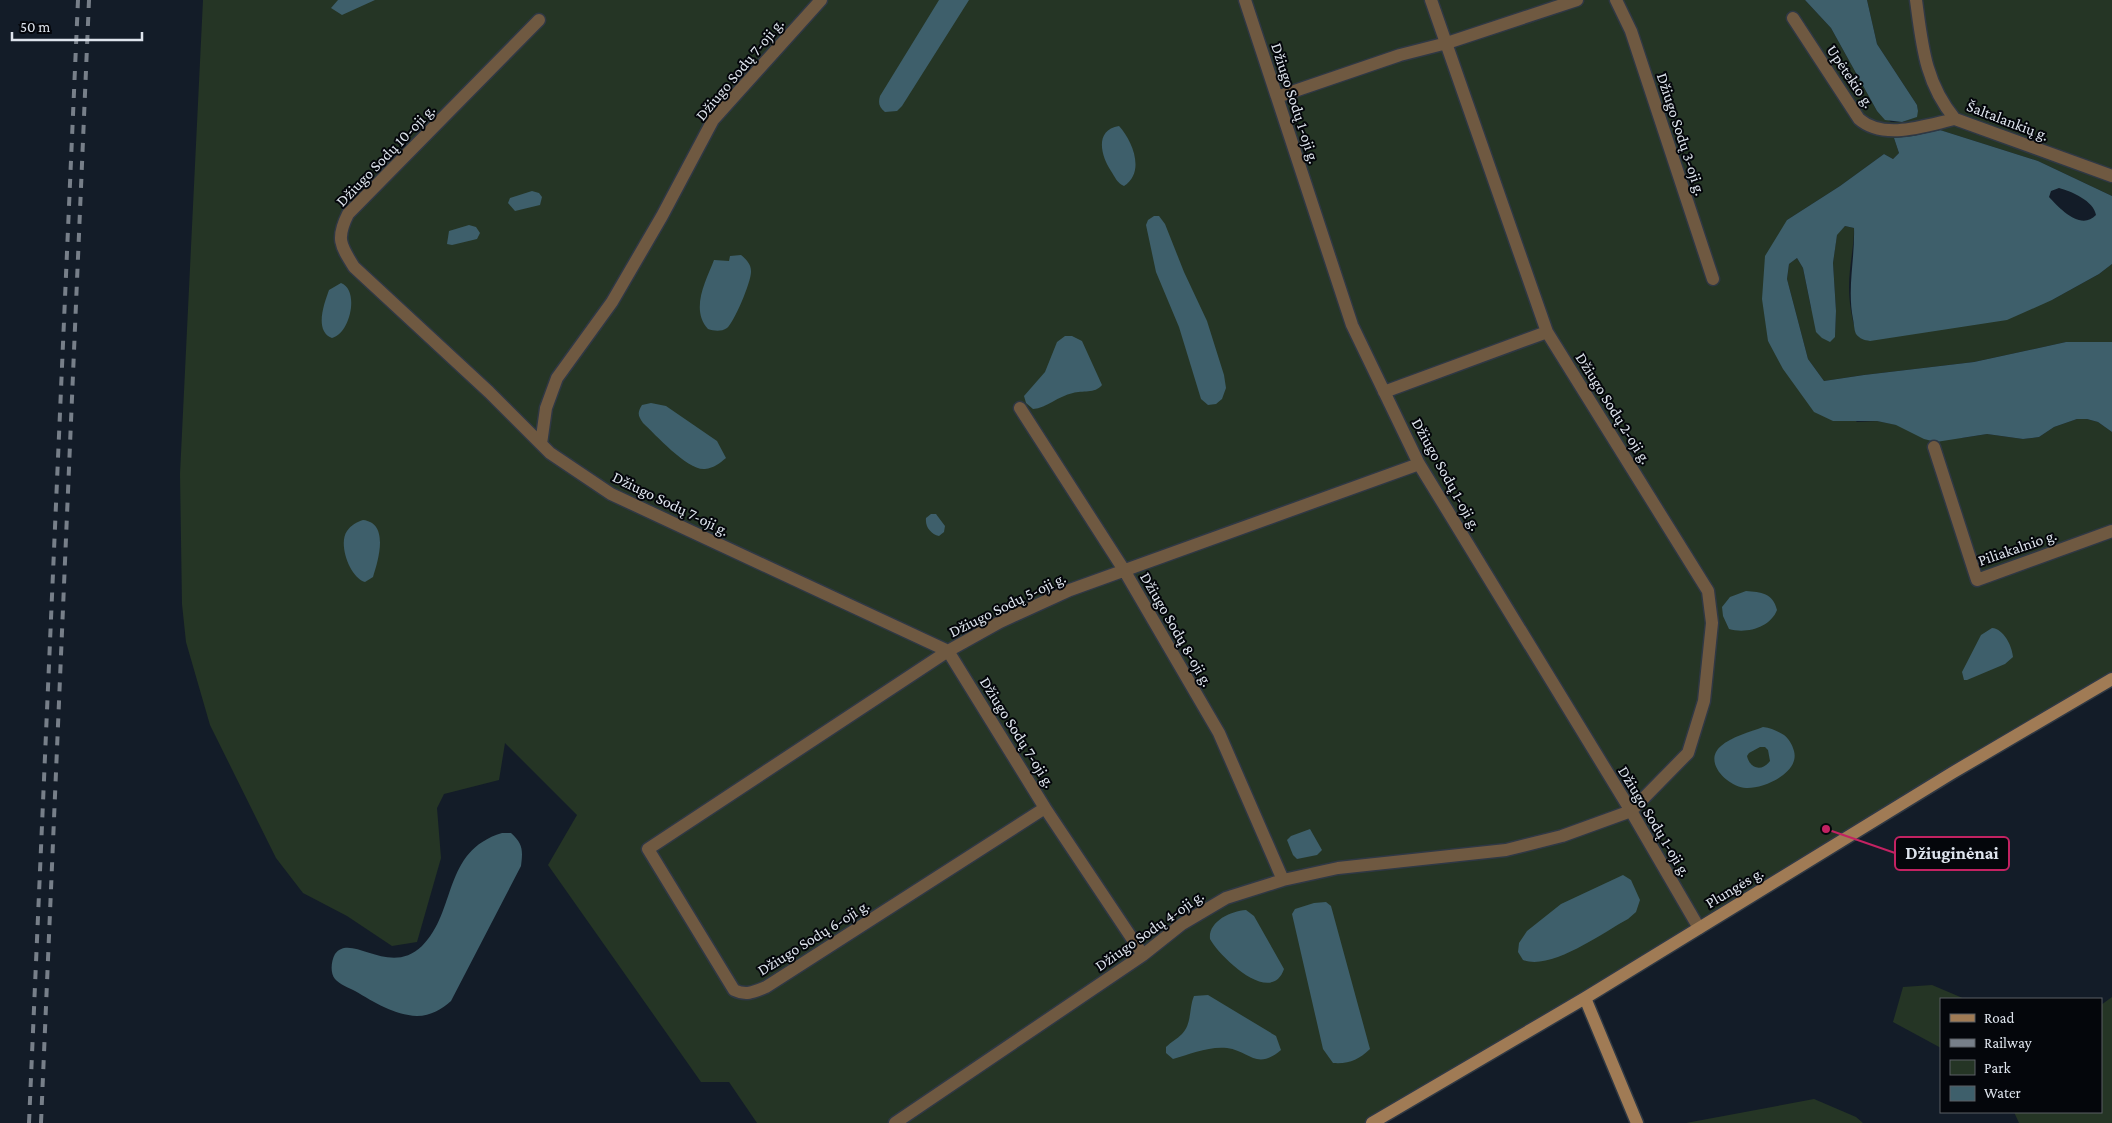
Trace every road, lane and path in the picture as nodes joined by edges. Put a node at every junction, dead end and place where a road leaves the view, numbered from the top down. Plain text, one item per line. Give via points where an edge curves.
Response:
1 (821, 0) edge
2 (1245, 0) edge
3 (1431, 0) edge
4 (1577, 0) edge
5 (1616, 0) edge
6 (1916, 0) edge
7 (1793, 18) dead end
8 (539, 20) dead end
9 (1446, 43) junction
10 (1277, 97) junction
11 (1956, 119) junction
12 (2112, 176) edge
13 (1713, 279) dead end
14 (1547, 332) junction
15 (1384, 392) junction
16 (1020, 408) dead end
17 (541, 444) junction
18 (1934, 447) dead end
19 (1419, 464) junction
20 (2112, 531) edge
21 (1124, 570) junction
22 (948, 651) junction
23 (2112, 679) edge
24 (1045, 808) junction
25 (1631, 811) junction
26 (648, 849) joint
27 (1283, 880) junction
28 (1699, 928) junction
29 (1143, 955) junction
30 (1585, 998) junction
31 (895, 1123) edge
32 (1372, 1123) edge
33 (1637, 1123) edge

1 - 17 street, Džiugo Sodų 7-oji g. via 713,120 612,302 558,378 546,408
2 - 10 street, Džiugo Sodų 1-oji g.
3 - 9 street, Džiugo Sodų 2-oji g.
4 - 9 street
5 - 13 street, Džiugo Sodų 3-oji g. via 1631,31
6 - 11 street, Šaltalankių g. via 1924,60 1945,106
7 - 11 street, Upėtekio g. via 1866,125 1896,130
8 - 17 street, Džiugo Sodų 10-oji g. via 348,214 340,236 341,246 354,267
9 - 10 street via 1400,55
9 - 14 street, Džiugo Sodų 2-oji g.
10 - 15 street, Džiugo Sodų 1-oji g. via 1352,325
11 - 12 street, Šaltalankių g.
14 - 15 street
14 - 25 street, Džiugo Sodų 2-oji g. via 1708,591 1712,623 1704,701 1688,753
15 - 19 street, Džiugo Sodų 1-oji g.
16 - 21 street, Džiugo Sodų 8-oji g.
17 - 22 street, Džiugo Sodų 7-oji g. via 611,494
18 - 20 street, Piliakalnio g. via 1977,580
19 - 21 street, Džiugo Sodų 5-oji g.
19 - 25 street, Džiugo Sodų 1-oji g.
21 - 22 street, Džiugo Sodų 5-oji g. via 1000,622
21 - 27 street, Džiugo Sodų 8-oji g. via 1219,733
22 - 24 street, Džiugo Sodų 7-oji g.
22 - 26 street, Džiugo Sodų 5-oji g.
23 - 28 main road, Plungės g.
24 - 26 street, Džiugo Sodų 6-oji g. via 752,993 742,994 734,990
24 - 29 street, Džiugo Sodų 7-oji g.
25 - 27 street, Džiugo Sodų 4-oji g. via 1562,836 1506,850 1338,868
25 - 28 street, Džiugo Sodų 1-oji g.
27 - 29 street, Džiugo Sodų 4-oji g. via 1226,898 1207,908
28 - 30 main road, Plungės g.
29 - 31 street, Džiugo Sodų 4-oji g.
30 - 32 main road, Plungės g.
30 - 33 main road

